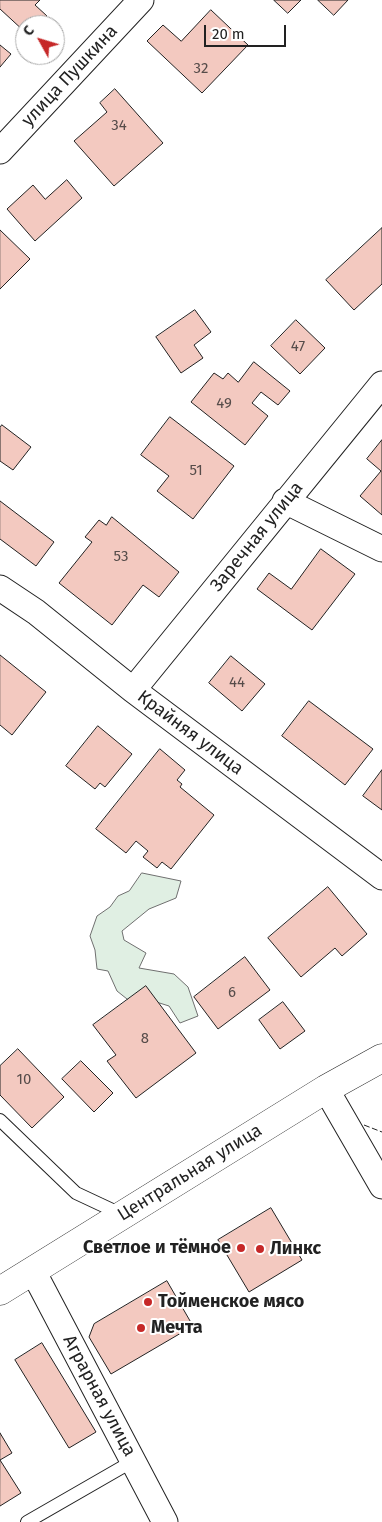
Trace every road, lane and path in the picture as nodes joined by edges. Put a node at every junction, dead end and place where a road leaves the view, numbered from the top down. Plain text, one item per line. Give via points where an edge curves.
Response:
1 (141, 0) edge
2 (0, 152) edge
3 (382, 384) edge
4 (285, 501) junction
5 (382, 549) edge
6 (0, 588) edge
7 (133, 690) junction
8 (382, 877) edge
9 (382, 1058) edge
10 (326, 1089) junction
11 (0, 1120) edge
12 (382, 1186) edge
13 (123, 1215) junction
14 (33, 1271) junction
15 (0, 1291) edge
16 (133, 1461) junction
17 (27, 1522) edge
18 (165, 1522) edge

1 - 2 street, улица Пушкина
3 - 4 street, Заречная улица
4 - 5 street
4 - 7 street, Заречная улица
6 - 7 street, Крайняя улица via 36,612
7 - 8 street, Крайняя улица
9 - 10 street, Центральная улица
10 - 12 street
10 - 13 street, Центральная улица
11 - 13 lane via 76,1193
13 - 14 street, Центральная улица
14 - 15 street, Центральная улица
14 - 16 street, Аграрная улица
16 - 17 lane
16 - 18 street, Аграрная улица

